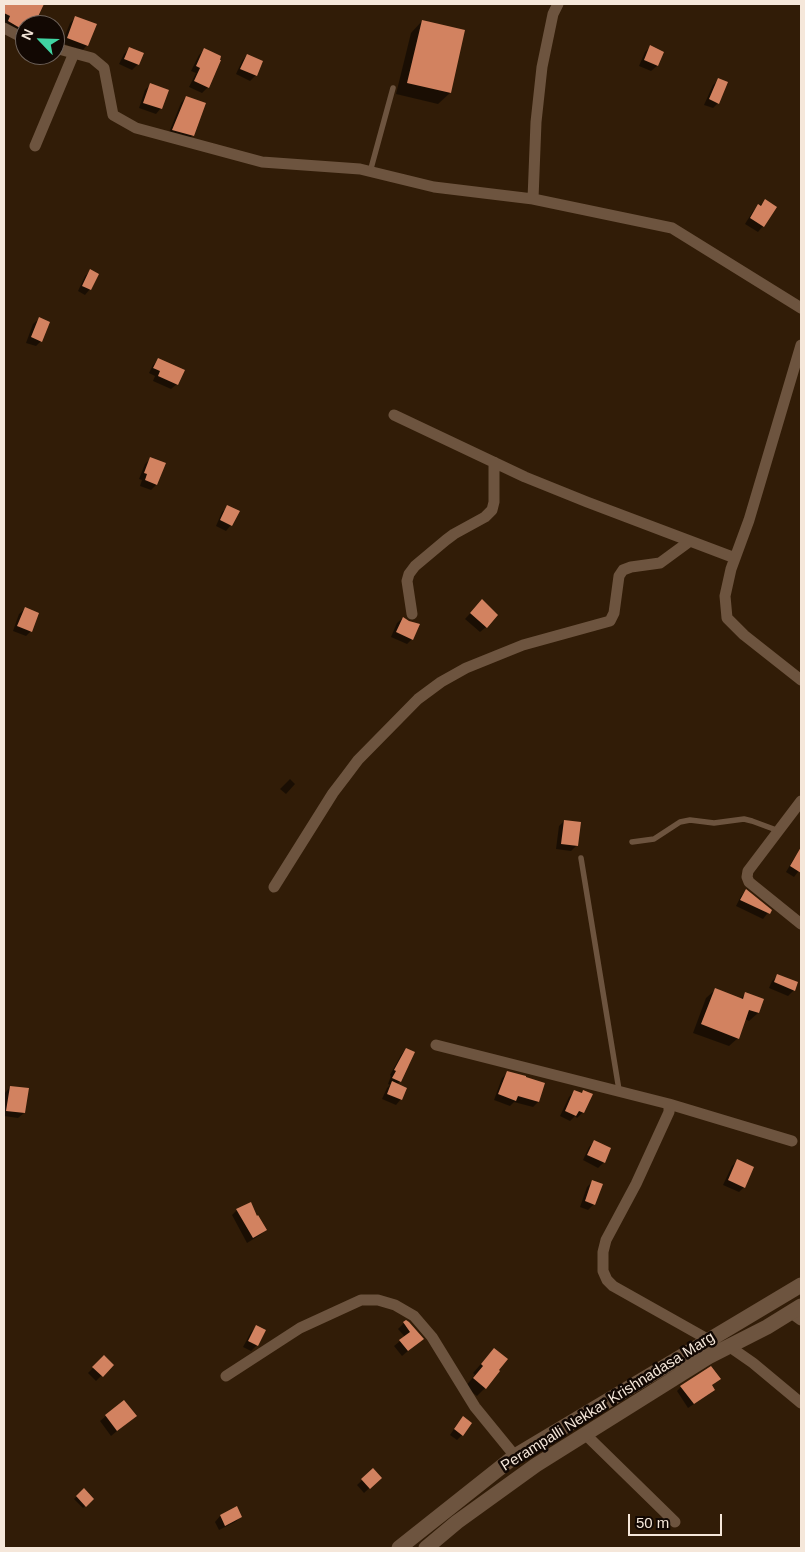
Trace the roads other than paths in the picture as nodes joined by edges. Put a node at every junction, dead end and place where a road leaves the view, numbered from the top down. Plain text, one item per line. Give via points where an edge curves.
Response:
1 (558, 4) edge
2 (65, 51) edge
3 (74, 53) junction
4 (394, 88) dead end
5 (35, 146) dead end
6 (370, 172) junction
7 (533, 199) junction
8 (801, 308) edge
9 (801, 346) edge
10 (394, 415) dead end
11 (494, 462) junction
12 (690, 541) junction
13 (735, 558) junction
14 (412, 614) dead end
15 (801, 680) edge
16 (801, 801) edge
17 (779, 831) junction
18 (632, 842) dead end
19 (580, 858) dead end
20 (274, 887) dead end
21 (801, 924) edge
22 (436, 1045) dead end
23 (618, 1090) junction
24 (669, 1104) junction
25 (792, 1141) dead end
26 (801, 1285) edge
27 (797, 1313) edge
28 (709, 1340) junction
29 (730, 1347) junction
30 (226, 1376) dead end
31 (801, 1403) edge
32 (585, 1434) junction
33 (515, 1456) junction
34 (675, 1522) dead end
35 (399, 1548) edge
36 (426, 1548) edge

1 - 7 street via 542,67
2 - 3 street
3 - 5 street
3 - 6 street via 92,58 104,68 113,115 136,128 262,162
4 - 6 lane
6 - 7 street via 434,187
7 - 8 street via 672,228
9 - 13 street
10 - 11 street
11 - 12 street
11 - 14 street via 492,510 446,540 409,574 407,581
12 - 13 street
12 - 20 street via 660,564 623,570 610,620 536,640 466,668 418,699 358,760
13 - 15 street via 724,596 727,618 744,636
16 - 17 street
17 - 18 lane via 744,820 714,823 690,820 680,822 654,839
17 - 21 street via 748,870 747,877
19 - 23 lane
22 - 23 street
23 - 24 street
24 - 25 street
24 - 28 street via 669,1112 636,1184 606,1240 603,1271 613,1286
26 - 28 main road, Perampalli Nekkar Krishnadasa Marg
27 - 29 main road
28 - 33 main road, Perampalli Nekkar Krishnadasa Marg
29 - 31 street
29 - 32 main road
30 - 33 street via 300,1328 361,1300 378,1300 414,1316 432,1336 476,1407
32 - 34 street
32 - 36 main road via 520,1476
33 - 35 main road, Perampalli Nekkar Krishnadasa Marg

